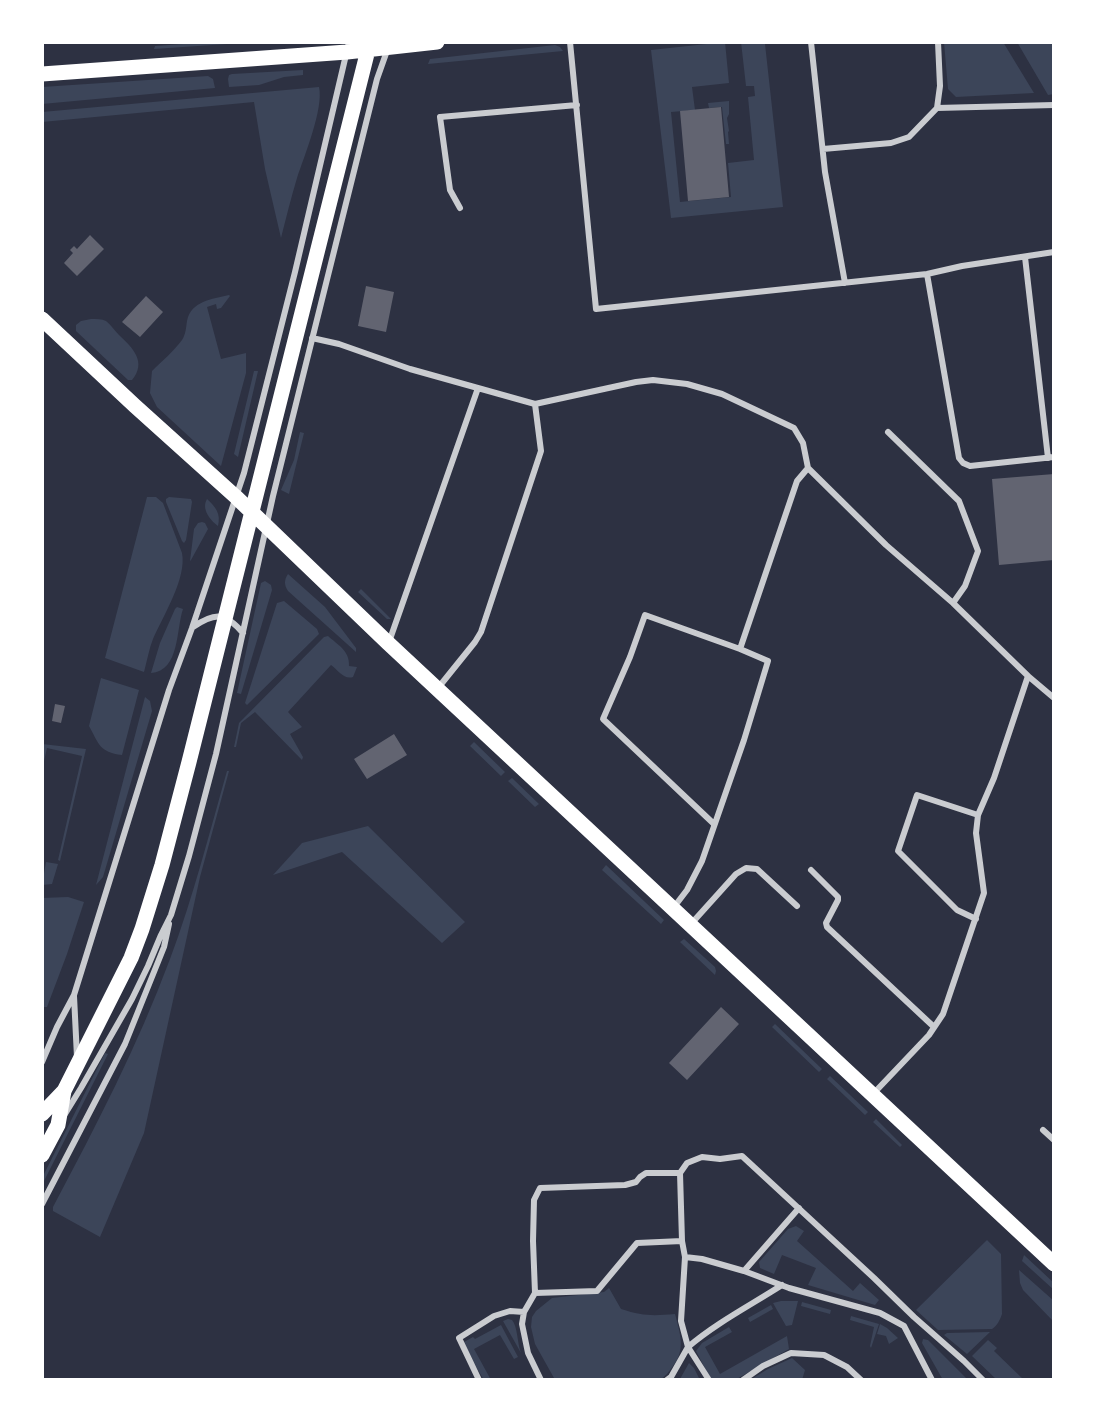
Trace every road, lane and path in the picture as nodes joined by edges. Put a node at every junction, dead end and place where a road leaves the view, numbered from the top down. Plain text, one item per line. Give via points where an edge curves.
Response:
1 (370, 42) edge
2 (437, 42) edge
3 (570, 42) edge
4 (811, 42) edge
5 (938, 42) edge
6 (389, 44) edge
7 (348, 47) edge
8 (42, 74) edge
9 (577, 105) junction
10 (1054, 105) edge
11 (937, 108) junction
12 (823, 149) junction
13 (460, 208) dead end
14 (1054, 252) edge
15 (1025, 257) junction
16 (927, 274) junction
17 (845, 283) junction
18 (42, 320) edge
19 (312, 338) junction
20 (478, 388) junction
21 (535, 404) junction
22 (888, 432) dead end
23 (1051, 457) edge
24 (808, 468) junction
25 (236, 497) junction
26 (267, 526) junction
27 (953, 603) junction
28 (192, 628) junction
29 (243, 633) junction
30 (388, 643) junction
31 (740, 649) junction
32 (1028, 676) junction
33 (438, 689) junction
34 (1054, 698) edge
35 (978, 815) junction
36 (714, 824) junction
37 (811, 870) dead end
38 (797, 906) dead end
39 (674, 908) junction
40 (171, 915) junction
41 (976, 919) junction
42 (691, 924) junction
43 (74, 995) junction
44 (934, 1027) junction
45 (42, 1062) edge
46 (77, 1065) junction
47 (64, 1091) junction
48 (873, 1094) junction
49 (42, 1114) edge
50 (58, 1125) junction
51 (1043, 1130) dead end
52 (1054, 1140) edge
53 (42, 1155) edge
54 (680, 1173) junction
55 (42, 1204) edge
56 (799, 1208) junction
57 (682, 1241) junction
58 (685, 1257) junction
59 (1054, 1264) edge
60 (744, 1271) junction
61 (782, 1285) junction
62 (535, 1293) junction
63 (524, 1312) junction
64 (914, 1317) junction
65 (904, 1326) junction
66 (688, 1347) junction
67 (479, 1380) edge
68 (541, 1380) edge
69 (667, 1380) edge
70 (709, 1380) edge
71 (742, 1380) edge
72 (861, 1380) edge
73 (932, 1380) edge
74 (983, 1380) edge

1 - 46 main road via 162,865 131,958
2 - 6 main road
3 - 9 street
4 - 12 street
5 - 11 street
6 - 7 main road
6 - 19 street
7 - 8 main road
7 - 25 street via 296,272
9 - 13 street via 440,117 450,190
9 - 17 street via 596,309
10 - 11 street
11 - 12 street via 909,137 891,143
12 - 17 street
14 - 15 street
15 - 16 street
15 - 23 street
16 - 17 street
16 - 23 street via 963,464
18 - 25 main road
19 - 20 street
19 - 26 street
20 - 21 street
20 - 30 street
21 - 24 street via 636,382 687,384 722,394 794,428 803,443
21 - 33 street via 541,451 481,632
22 - 27 street via 959,501 978,551 965,586
24 - 27 street via 886,545
24 - 31 street via 797,481
25 - 26 main road
25 - 28 street
26 - 29 street
26 - 30 main road
27 - 32 street
28 - 29 street via 204,619 218,616 229,619
28 - 43 street
29 - 40 street via 216,754
30 - 33 main road
31 - 36 street via 768,661
31 - 36 street via 645,615 603,719
32 - 34 street
32 - 35 street
33 - 39 main road
35 - 41 street via 976,833 984,893
35 - 41 street via 917,795 898,851 957,910
36 - 39 street via 702,861
37 - 44 street via 838,897 827,927
38 - 42 street via 757,869 747,868 736,874
39 - 42 main road
40 - 50 street via 132,999
40 - 55 street via 164,946 125,1044
41 - 44 street via 943,1014
42 - 48 main road
43 - 45 street
43 - 46 street
44 - 48 street
46 - 47 main road
47 - 49 main road
47 - 50 main road
48 - 59 main road
50 - 53 main road
51 - 52 street
54 - 56 street via 687,1163 702,1157 742,1156
54 - 57 street
54 - 62 street via 646,1173 625,1185 540,1188 534,1200
56 - 60 street
56 - 64 street
57 - 58 street
57 - 62 street via 637,1243 597,1291
58 - 60 street
58 - 66 street via 681,1321
60 - 61 street
61 - 65 street via 880,1313
61 - 66 street
62 - 63 street
63 - 67 street via 494,1316 459,1338
63 - 68 street via 522,1324 528,1353
64 - 65 street
64 - 74 street
65 - 73 street
66 - 69 street
66 - 70 street
71 - 72 street via 791,1353 824,1355

